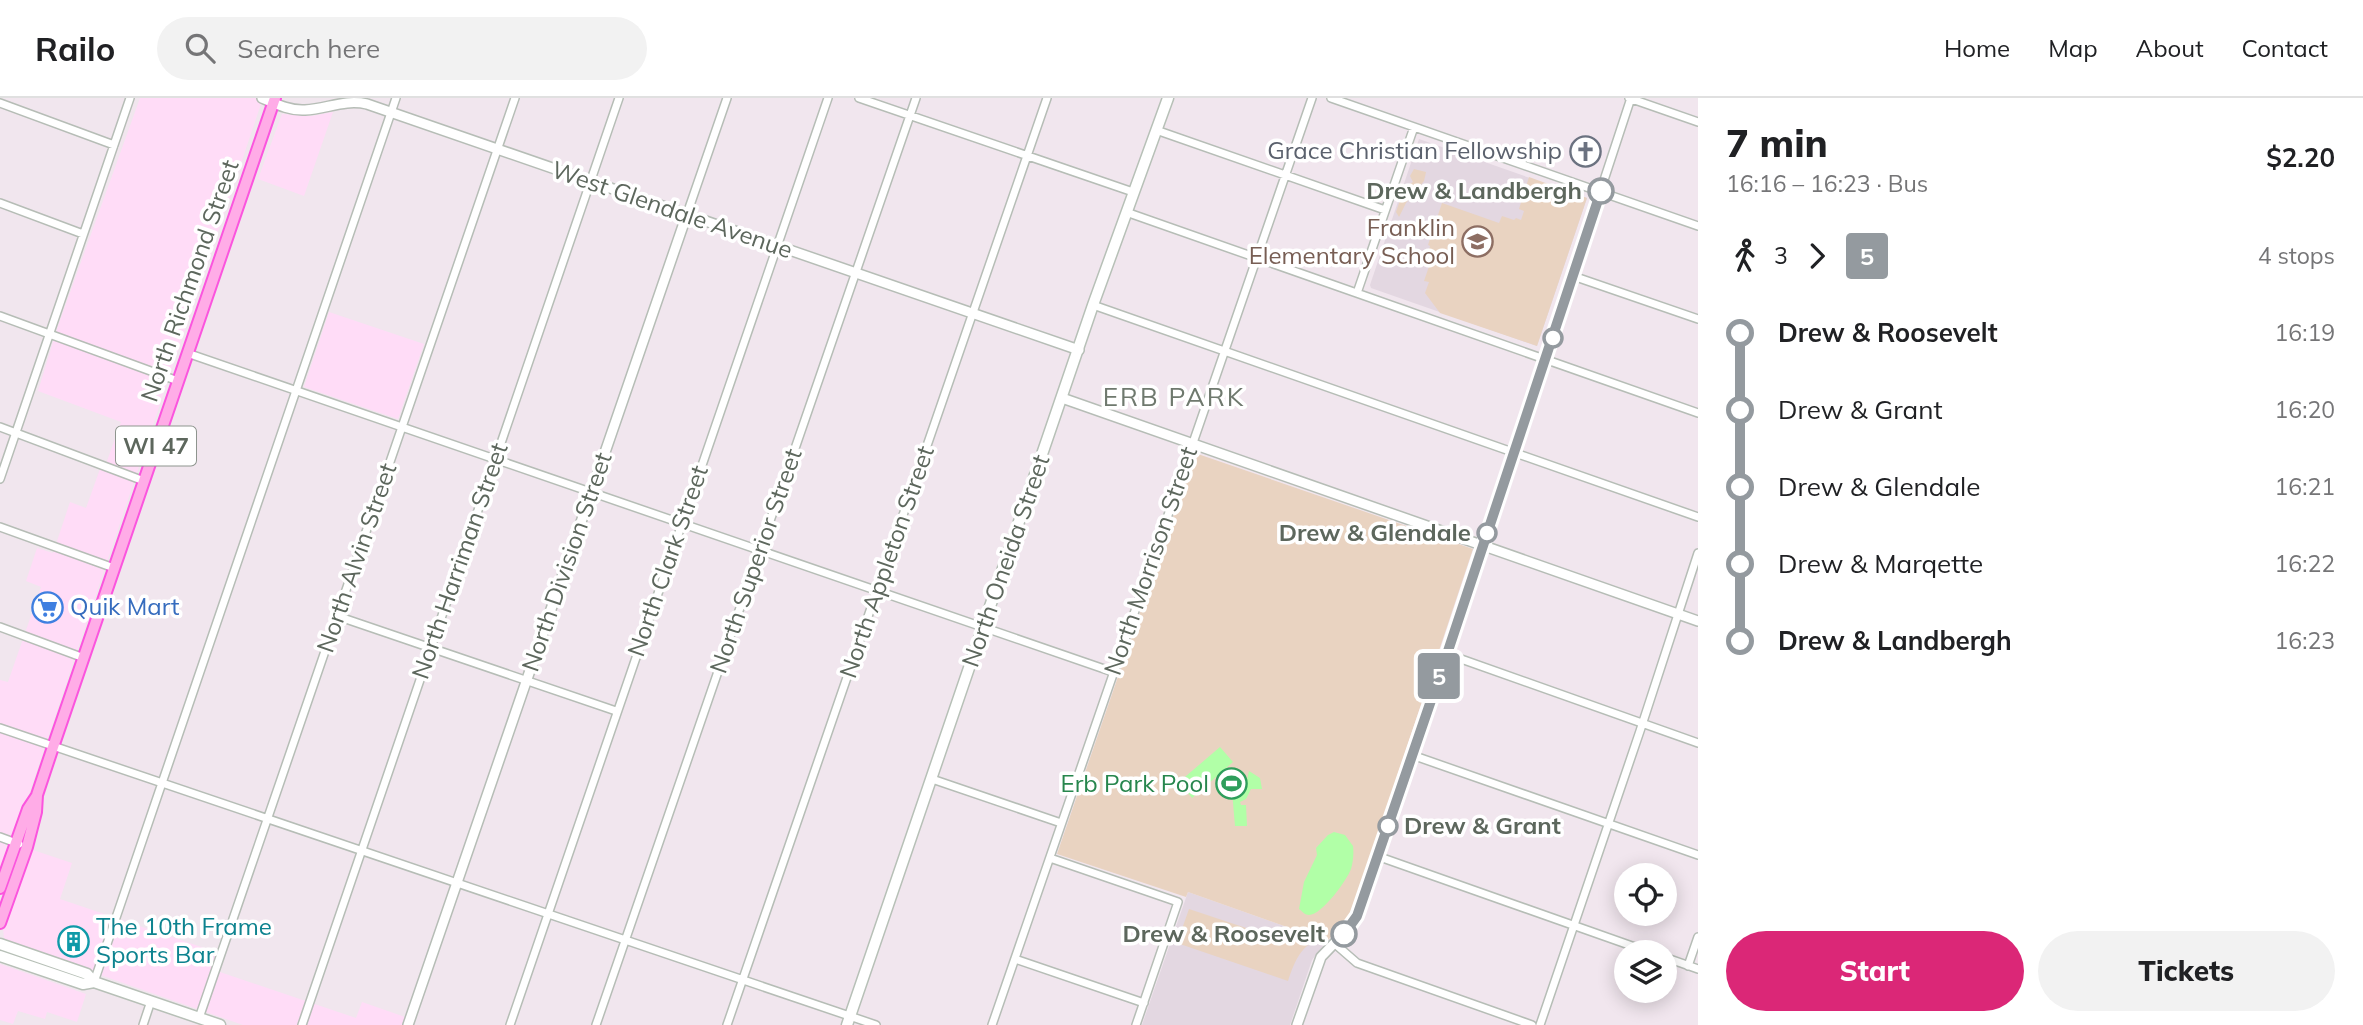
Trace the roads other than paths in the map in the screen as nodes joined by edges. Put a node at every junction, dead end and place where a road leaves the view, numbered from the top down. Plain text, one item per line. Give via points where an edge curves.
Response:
1 (130, 98) edge
2 (262, 98) edge
3 (396, 98) edge
4 (515, 98) edge
5 (619, 98) edge
6 (727, 98) edge
7 (828, 98) edge
8 (859, 98) edge
9 (916, 98) edge
10 (1047, 98) edge
11 (1168, 98) edge
12 (1312, 98) edge
13 (1331, 98) edge
14 (1630, 98) edge
15 (274, 100) edge
16 (0, 103) edge
17 (391, 113) junction
18 (910, 116) junction
19 (1698, 122) edge
20 (1414, 127) junction
21 (1156, 130) junction
22 (114, 145) junction
23 (497, 149) junction
24 (1027, 156) junction
25 (1286, 175) junction
26 (590, 181) junction
27 (1601, 191) junction
28 (1133, 192) junction
29 (0, 203) edge
30 (1385, 210) junction
31 (1126, 212) junction
32 (687, 214) junction
33 (1698, 226) edge
34 (83, 234) junction
35 (777, 246) junction
36 (1256, 258) junction
37 (856, 273) junction
38 (1573, 276) junction
39 (1357, 293) junction
40 (1093, 306) junction
41 (973, 314) junction
42 (0, 316) edge
43 (1698, 319) edge
44 (48, 334) junction
45 (1079, 350) junction
46 (1224, 352) junction
47 (187, 354) junction
48 (1546, 359) junction
49 (178, 381) junction
50 (295, 390) junction
51 (1062, 398) junction
52 (1698, 413) edge
53 (0, 427) edge
54 (402, 427) junction
55 (16, 432) junction
56 (1192, 443) junction
57 (1514, 453) junction
58 (496, 459) junction
59 (0, 479) edge
60 (144, 481) junction
61 (592, 492) junction
62 (1698, 517) edge
63 (682, 522) junction
64 (0, 527) edge
65 (1484, 545) junction
66 (760, 549) junction
67 (1698, 553) edge
68 (114, 568) junction
69 (877, 590) junction
70 (1678, 614) junction
71 (337, 615) junction
72 (1698, 621) edge
73 (0, 627) edge
74 (984, 627) junction
75 (430, 647) junction
76 (1447, 654) junction
77 (84, 658) junction
78 (1113, 672) junction
79 (527, 680) junction
80 (616, 711) junction
81 (1643, 723) junction
82 (0, 728) edge
83 (1698, 743) edge
84 (53, 747) junction
85 (1412, 754) junction
86 (932, 779) junction
87 (161, 783) junction
88 (268, 820) junction
89 (1061, 823) junction
90 (1609, 824) junction
91 (0, 837) edge
92 (21, 845) junction
93 (361, 851) junction
94 (1698, 855) edge
95 (1377, 856) junction
96 (1050, 858) junction
97 (456, 883) junction
98 (0, 888) edge
99 (549, 915) junction
100 (0, 923) edge
101 (1574, 926) junction
102 (1698, 937) edge
103 (625, 940) junction
104 (1615, 940) edge
105 (1334, 943) junction
106 (0, 944) edge
107 (0, 956) edge
108 (1015, 959) junction
109 (1677, 962) edge
110 (1688, 966) junction
111 (1698, 969) edge
112 (743, 980) junction
113 (93, 982) junction
114 (151, 1001) junction
115 (1144, 1003) junction
116 (199, 1018) junction
117 (849, 1021) edge
118 (143, 1025) edge
119 (220, 1025) edge
120 (302, 1025) edge
121 (408, 1025) edge
122 (510, 1025) edge
123 (596, 1025) edge
124 (727, 1025) edge
125 (876, 1025) edge
126 (992, 1025) edge
127 (1136, 1025) edge
128 (1297, 1025) edge
129 (1532, 1025) edge
130 (1540, 1025) edge

1 - 22 street
2 - 15 street, West Glendale Avenue
3 - 17 street
4 - 23 street, North Alvin Street
5 - 26 street, North Harriman Street
6 - 32 street, North Division Street
7 - 35 street, North Clark Street
8 - 18 street
9 - 18 street, North Superior Street
10 - 24 street, North Appleton Street
11 - 21 main road, North Oneida Street
12 - 25 street, North Morrison Street
13 - 20 street
14 - 19 street
14 - 27 street
15 - 17 street, West Glendale Avenue via 303,110 358,102
15 - 47 main road, North Richmond Street / WI 47
16 - 22 street
17 - 23 street, West Glendale Avenue
17 - 50 street
18 - 24 street
18 - 37 street, North Superior Street
20 - 27 street
20 - 30 street
21 - 25 street
21 - 28 main road, North Oneida Street
22 - 34 street
23 - 26 street, West Glendale Avenue
23 - 54 street, North Alvin Street
24 - 28 street
24 - 41 street, North Appleton Street
25 - 30 street
25 - 36 street, North Morrison Street
26 - 32 street, West Glendale Avenue
26 - 58 street, North Harriman Street
27 - 33 street
27 - 38 street
28 - 31 main road, North Oneida Street
29 - 34 street
30 - 39 street
31 - 36 street
31 - 40 main road, North Oneida Street
32 - 35 street, West Glendale Avenue
32 - 61 street, North Division Street
34 - 44 street
35 - 37 street, West Glendale Avenue
35 - 63 street, North Clark Street
36 - 39 street
36 - 46 street, North Morrison Street
37 - 41 street, West Glendale Avenue
37 - 66 street, North Superior Street
38 - 43 street
38 - 48 street
39 - 48 street
40 - 45 main road, North Oneida Street
40 - 46 street
41 - 45 street, West Glendale Avenue
41 - 69 street, North Appleton Street
42 - 44 street
44 - 49 street
44 - 55 street
45 - 51 main road, North Oneida Street
46 - 56 street, North Morrison Street
46 - 57 street
47 - 49 main road, North Richmond Street / WI 47
47 - 50 street
48 - 52 street
48 - 57 street
49 - 60 main road, North Richmond Street / WI 47
50 - 54 street
50 - 87 street
51 - 56 street
51 - 74 main road, North Oneida Street
53 - 55 street
54 - 58 street
54 - 71 street, North Alvin Street
55 - 59 street
55 - 60 street
56 - 65 street
56 - 78 street, North Morrison Street
57 - 62 street
57 - 65 street
58 - 61 street
58 - 75 street, North Harriman Street
60 - 68 main road, North Richmond Street / WI 47
61 - 63 street
61 - 79 street, North Division Street
63 - 66 street
63 - 80 street, North Clark Street
64 - 68 street
65 - 70 street
65 - 76 street
66 - 69 street
66 - 103 street, North Superior Street
67 - 70 street
68 - 77 main road, North Richmond Street / WI 47
69 - 74 street
69 - 112 street, North Appleton Street
70 - 72 street
70 - 81 street
71 - 75 street
71 - 88 street, North Alvin Street
73 - 77 street
74 - 78 street
74 - 86 main road, North Oneida Street
75 - 79 street
75 - 93 street, North Harriman Street
76 - 81 street
76 - 85 street
77 - 84 main road, North Richmond Street / WI 47
78 - 89 street, North Morrison Street
79 - 80 street
79 - 97 street, North Division Street
80 - 99 street, North Clark Street
81 - 83 street
81 - 90 street
82 - 84 street
84 - 87 street
84 - 92 main road, North Richmond Street / WI 47 via 28,809
85 - 90 street
85 - 95 street
86 - 89 street
86 - 117 main road, North Oneida Street
87 - 88 street
87 - 113 street
88 - 93 street
88 - 116 street, North Alvin Street
89 - 96 street, North Morrison Street
90 - 94 street
90 - 101 street
91 - 92 street
92 - 98 main road, North Richmond Street / WI 47
92 - 100 main road, North Richmond Street / WI 47
93 - 97 street
93 - 120 street, North Harriman Street
95 - 101 street
95 - 105 street via 1357,916
96 - 108 street, North Morrison Street
96 - 115 street via 1178,902
97 - 99 street
97 - 121 street, North Division Street
99 - 103 street
99 - 122 street, North Clark Street
101 - 104 street
101 - 130 street
102 - 110 street
103 - 112 street
103 - 123 street, North Superior Street
105 - 128 street via 1317,965
105 - 129 street via 1357,963
106 - 113 main road via 87,974
107 - 113 main road via 83,984
108 - 115 street
108 - 126 street, North Morrison Street
109 - 110 street
110 - 111 street
112 - 117 street
112 - 124 street, North Appleton Street
113 - 114 main road
114 - 116 main road
114 - 118 street
115 - 127 street
116 - 119 main road
117 - 125 street

